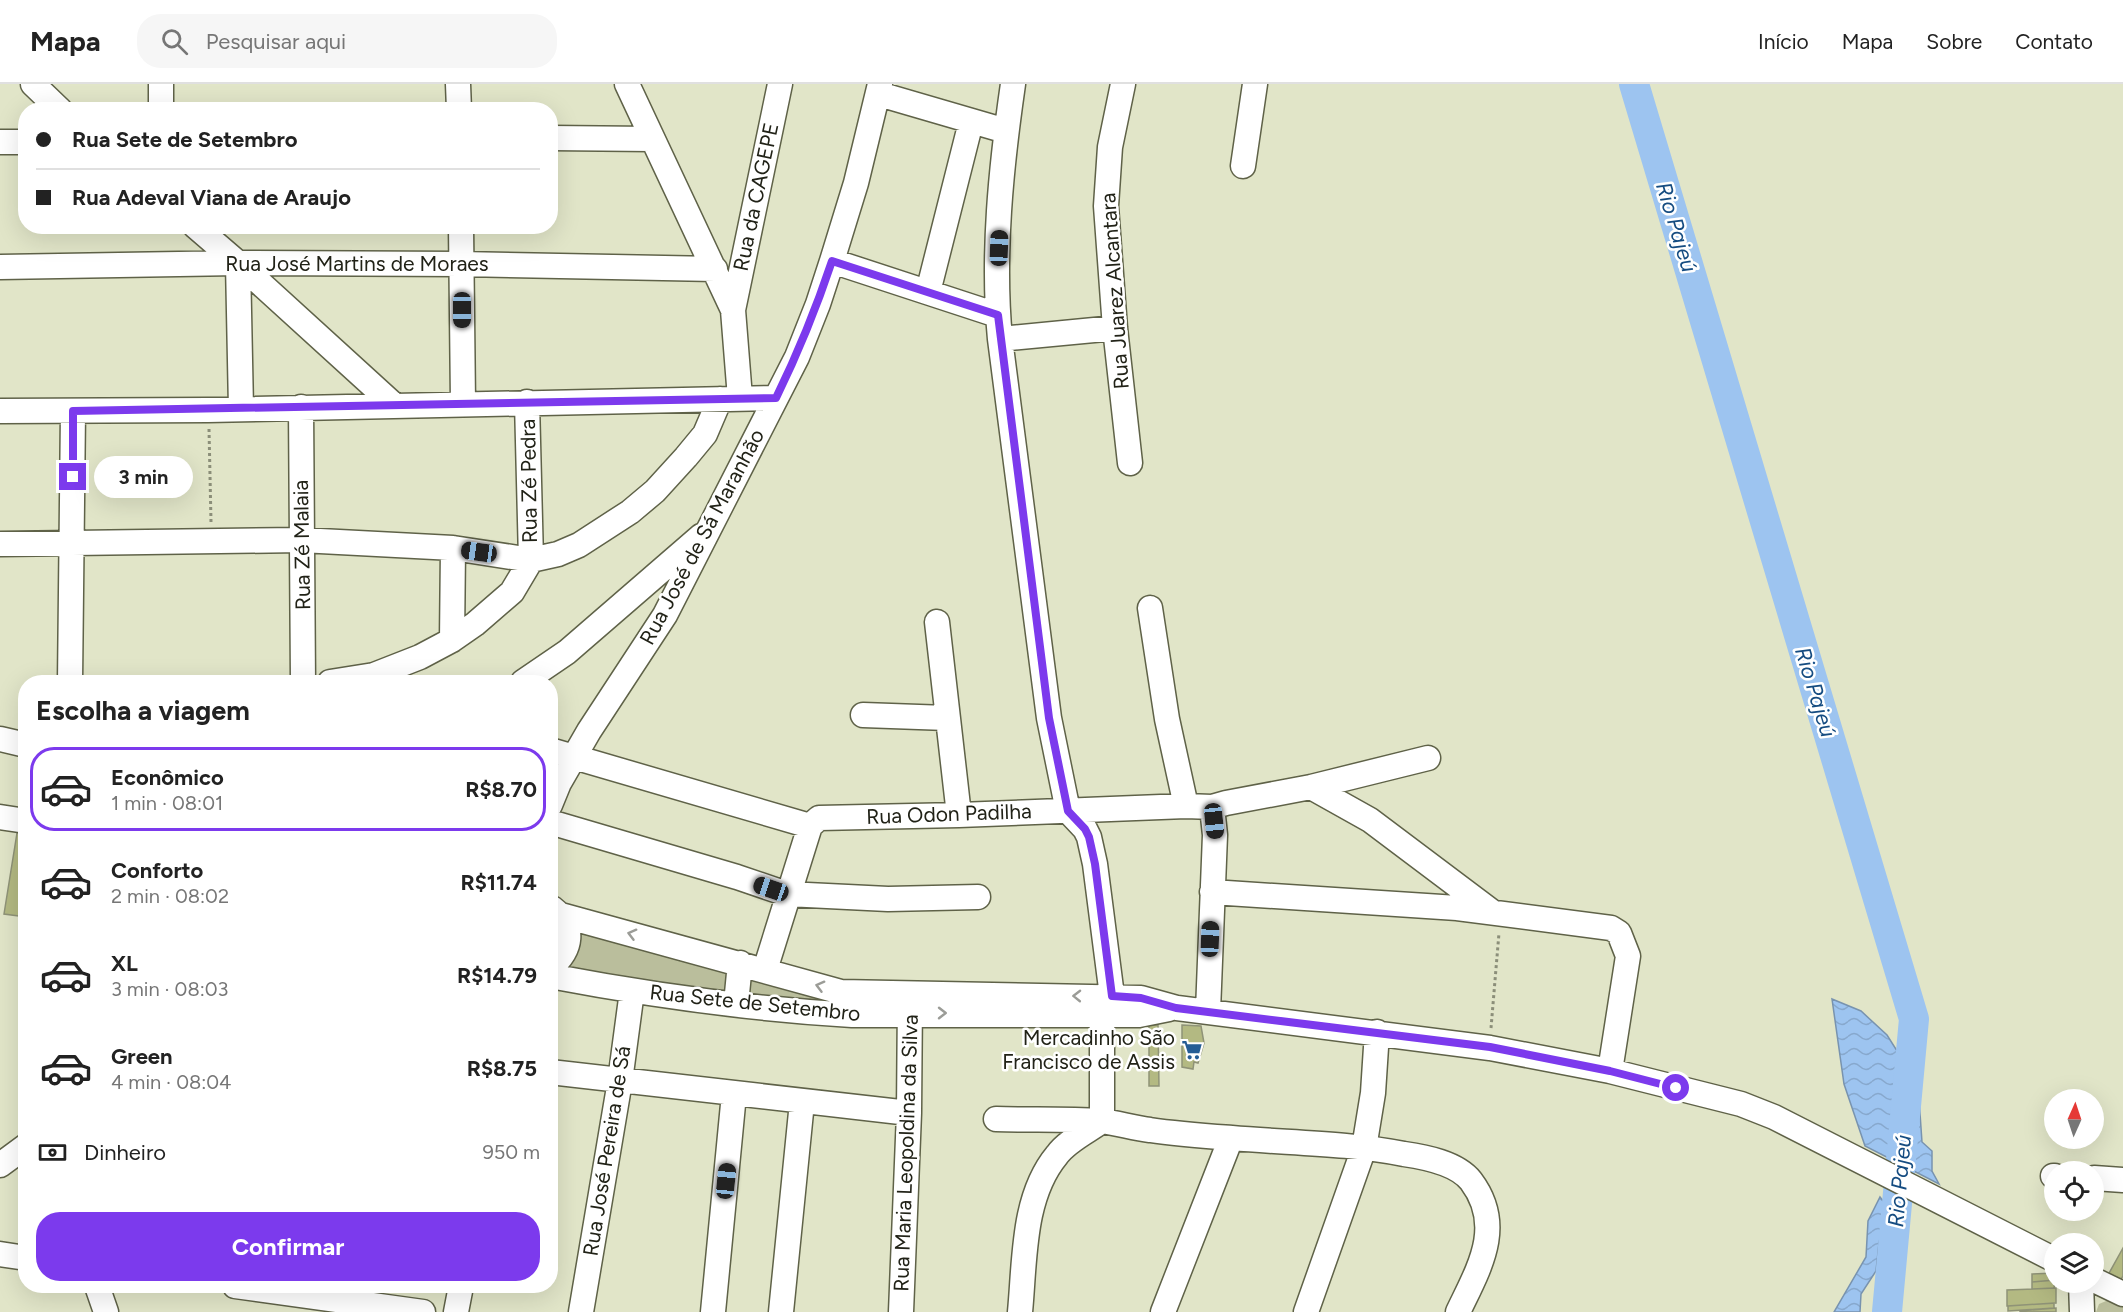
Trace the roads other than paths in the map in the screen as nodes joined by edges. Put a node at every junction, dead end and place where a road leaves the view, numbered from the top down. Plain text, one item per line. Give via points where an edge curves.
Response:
1 (33, 84) edge
2 (161, 84) edge
3 (458, 84) edge
4 (627, 84) edge
5 (780, 84) edge
6 (1013, 84) edge
7 (1123, 84) edge
8 (1255, 84) edge
9 (885, 90) edge
10 (52, 102) edge
11 (161, 102) edge
12 (459, 102) edge
13 (971, 122) junction
14 (1006, 131) junction
15 (558, 138) edge
16 (652, 140) junction
17 (0, 142) edge
18 (18, 142) edge
19 (1243, 166) dead end
20 (204, 234) edge
21 (461, 234) edge
22 (832, 261) junction
23 (238, 263) junction
24 (461, 264) junction
25 (0, 267) edge
26 (715, 269) junction
27 (928, 292) junction
28 (733, 310) junction
29 (998, 315) junction
30 (1115, 328) junction
31 (1000, 339) junction
32 (730, 398) junction
33 (776, 398) junction
34 (527, 402) junction
35 (463, 403) junction
36 (394, 405) junction
37 (301, 407) junction
38 (241, 409) junction
39 (0, 411) edge
40 (73, 411) junction
41 (1130, 463) dead end
42 (708, 531) junction
43 (301, 540) junction
44 (72, 543) junction
45 (0, 544) edge
46 (453, 548) junction
47 (531, 560) junction
48 (1150, 608) dead end
49 (938, 622) dead end
50 (452, 640) junction
51 (70, 675) edge
52 (303, 675) edge
53 (374, 675) edge
54 (533, 675) edge
55 (863, 715) dead end
56 (947, 718) junction
57 (0, 740) edge
58 (18, 743) edge
59 (558, 753) edge
60 (573, 758) junction
61 (1428, 758) dead end
62 (558, 785) edge
63 (1311, 787) junction
64 (1186, 806) junction
65 (1212, 807) junction
66 (1068, 811) junction
67 (958, 815) junction
68 (0, 817) edge
69 (18, 820) edge
70 (558, 824) edge
71 (810, 826) junction
72 (1212, 892) junction
73 (787, 894) junction
74 (978, 897) dead end
75 (558, 912) edge
76 (1496, 912) junction
77 (558, 914) edge
78 (558, 961) edge
79 (740, 963) junction
80 (765, 970) junction
81 (558, 977) edge
82 (632, 991) junction
83 (736, 1004) junction
84 (853, 1004) junction
85 (910, 1004) junction
86 (1107, 1005) junction
87 (1208, 1011) junction
88 (1377, 1032) junction
89 (1610, 1071) junction
90 (558, 1073) edge
91 (620, 1081) junction
92 (734, 1094) junction
93 (802, 1102) junction
94 (909, 1113) junction
95 (996, 1119) dead end
96 (1102, 1121) junction
97 (1231, 1138) junction
98 (1364, 1148) junction
99 (18, 1152) edge
100 (0, 1165) edge
101 (2104, 1179) edge
102 (2123, 1180) edge
103 (0, 1254) edge
104 (2044, 1254) edge
105 (18, 1257) edge
106 (2104, 1285) edge
107 (286, 1293) edge
108 (460, 1293) edge
109 (2081, 1293) edge
110 (2123, 1294) edge
111 (423, 1312) edge
112 (456, 1312) edge
113 (581, 1312) edge
114 (713, 1312) edge
115 (782, 1312) edge
116 (901, 1312) edge
117 (1020, 1312) edge
118 (1163, 1312) edge
119 (1306, 1312) edge
120 (1458, 1312) edge
121 (2082, 1312) edge

1 - 10 street
2 - 11 street
3 - 12 street
4 - 16 street
5 - 28 street, Rua da CAGEPE
6 - 14 street
7 - 30 street, Rua Juarez Alcantara via 1110,147 1106,206
8 - 19 street
9 - 13 street
9 - 22 street, Rua José de Sá Maranhão
13 - 14 street
13 - 27 street
14 - 29 street
15 - 16 street
16 - 26 street
17 - 18 street
20 - 23 street
21 - 24 street
22 - 27 street
22 - 33 street, Rua José de Sá Maranhão via 797,357
23 - 24 street, Rua José Martins de Moraes
23 - 25 street, Rua José Martins de Moraes
23 - 36 street
23 - 38 street
24 - 26 street, Rua José Martins de Moraes
24 - 35 street
26 - 28 street
27 - 29 street
28 - 32 street
29 - 31 street
30 - 31 street
30 - 41 street, Rua Juarez Alcantara
31 - 66 street via 1049,718
32 - 33 street
32 - 34 street
32 - 47 street via 686,458 630,512 579,545
33 - 42 street, Rua José de Sá Maranhão
34 - 35 street
34 - 47 street, Rua Zé Pedra
35 - 36 street
36 - 37 street
37 - 38 street
37 - 43 street, Rua Zé Malaia
38 - 40 street
39 - 40 street
40 - 44 street
42 - 54 street via 567,652
42 - 60 street, Rua José de Sá Maranhão via 665,615
43 - 44 street
43 - 46 street
43 - 52 street, Rua Zé Malaia
44 - 45 street
44 - 51 street
46 - 47 street
46 - 50 street
47 - 50 street via 497,608
48 - 64 street via 1167,719
49 - 56 street
50 - 53 street
55 - 56 street
56 - 67 street
57 - 58 street
59 - 60 street
60 - 62 street, Rua José de Sá Maranhão
60 - 71 street
61 - 63 street, Rua Odon Padilha
63 - 65 street, Rua Odon Padilha
63 - 76 street via 1370,820
64 - 65 street, Rua Odon Padilha
64 - 66 street, Rua Odon Padilha
65 - 72 street
66 - 67 street, Rua Odon Padilha
66 - 86 street via 1085,829 1095,864
67 - 71 street, Rua Odon Padilha via 819,818
68 - 69 street
70 - 73 street
71 - 73 street
72 - 76 street
72 - 87 street
73 - 74 street via 888,899
73 - 80 street
79 -> 75 street, Rua Sete de Setembro
76 - 89 street via 1592,924 1619,933 1628,956
77 - 78 street via 568,929 568,945
79 - 80 street, Rua Sete de Setembro
79 - 83 street
84 -> 80 street, Rua Sete de Setembro via 842,992
81 - 82 street, Rua Sete de Setembro
82 - 83 street, Rua Sete de Setembro
82 - 91 street, Rua José Pereira de Sá
83 - 84 street, Rua Sete de Setembro
84 - 85 street, Rua Sete de Setembro
85 - 86 street, Rua Sete de Setembro
85 - 94 street, Rua Maria Leopoldina da Silva
86 - 87 street, Rua Sete de Setembro via 1141,998 1176,1008
86 - 96 street
87 - 88 street, Rua Sete de Setembro
88 - 89 street, Rua Sete de Setembro via 1490,1047
88 - 98 street
89 - 104 street, Rua Sete de Setembro via 1741,1104 1774,1117
90 - 91 street
91 - 92 street
91 - 113 street, Rua José Pereira de Sá
92 - 93 street
92 - 114 street
93 - 94 street
93 - 115 street
94 - 116 street, Rua Maria Leopoldina da Silva
95 - 96 street
96 - 97 street
96 - 117 street via 1058,1152 1039,1185 1030,1215
97 - 98 street
97 - 118 street
98 - 119 street
98 - 120 street via 1450,1166 1463,1173 1476,1190 1488,1218 1487,1241 1478,1271
99 - 100 street
101 - 102 street
103 - 105 street
106 - 110 street
107 - 111 street
108 - 112 street
109 - 121 street

